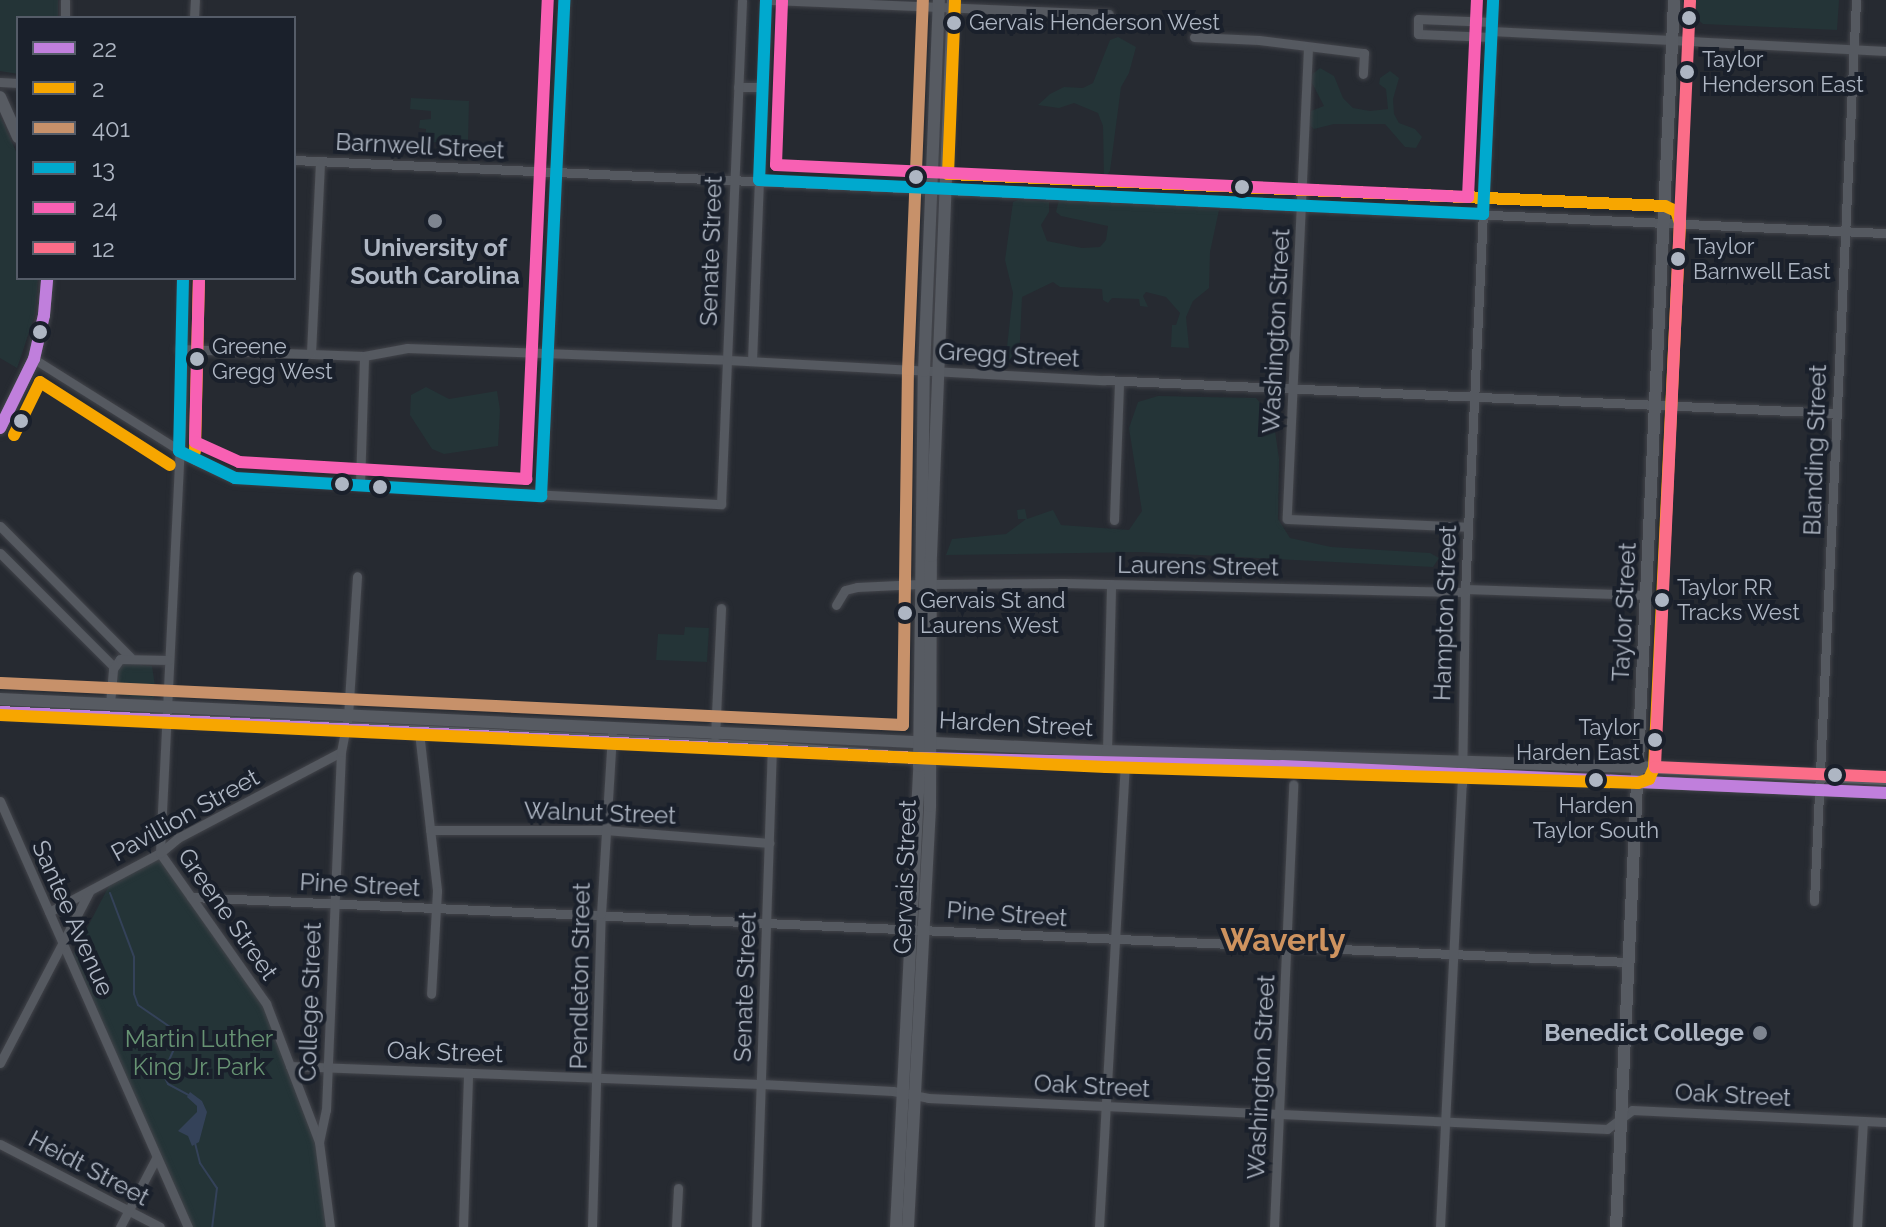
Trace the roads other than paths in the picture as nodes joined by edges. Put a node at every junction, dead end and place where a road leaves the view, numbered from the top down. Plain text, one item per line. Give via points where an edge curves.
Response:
1 (564, 0) edge
2 (742, 0) edge
3 (769, 0) edge
4 (1493, 0) edge
5 (1674, 0) edge
6 (1856, 0) edge
7 (949, 5) edge
8 (1109, 14) dead end
9 (1491, 30) junction
10 (1194, 37) dead end
11 (1673, 43) junction
12 (1308, 48) junction
13 (1853, 49) junction
14 (1886, 51) edge
15 (1363, 74) dead end
16 (738, 87) junction
17 (762, 87) junction
18 (0, 97) edge
19 (16, 133) edge
20 (296, 160) edge
21 (320, 161) junction
22 (556, 172) junction
23 (734, 180) junction
24 (759, 180) junction
25 (938, 189) junction
26 (1302, 206) junction
27 (1483, 214) junction
28 (1664, 222) junction
29 (1845, 231) junction
30 (1886, 233) edge
31 (47, 280) edge
32 (183, 280) edge
33 (180, 349) junction
34 (311, 353) junction
35 (548, 353) junction
36 (364, 356) junction
37 (34, 359) junction
38 (728, 360) junction
39 (752, 361) junction
40 (930, 371) junction
41 (1119, 381) junction
42 (1294, 387) junction
43 (1474, 394) junction
44 (1656, 404) junction
45 (1836, 413) junction
46 (0, 428) edge
47 (179, 451) junction
48 (360, 485) junction
49 (541, 496) junction
50 (1114, 520) dead end
51 (0, 526) edge
52 (1468, 527) junction
53 (0, 553) edge
54 (357, 576) dead end
55 (925, 584) junction
56 (1111, 584) junction
57 (1465, 591) junction
58 (1646, 595) junction
59 (836, 605) dead end
60 (721, 608) dead end
61 (130, 657) junction
62 (169, 660) junction
63 (113, 666) junction
64 (0, 699) edge
65 (110, 704) junction
66 (0, 712) edge
67 (167, 715) junction
68 (348, 716) junction
69 (614, 727) junction
70 (343, 729) junction
71 (715, 731) junction
72 (419, 732) junction
73 (610, 741) junction
74 (925, 742) junction
75 (714, 745) junction
76 (772, 748) junction
77 (1107, 751) junction
78 (341, 752) junction
79 (925, 758) junction
80 (1125, 758) junction
81 (1638, 767) junction
82 (1460, 770) junction
83 (1820, 776) junction
84 (1886, 779) edge
85 (1638, 782) junction
86 (1293, 784) dead end
87 (1819, 790) junction
88 (1886, 793) edge
89 (0, 801) edge
90 (430, 830) junction
91 (605, 830) junction
92 (769, 843) junction
93 (160, 853) junction
94 (89, 892) junction
95 (191, 897) junction
96 (1814, 901) dead end
97 (334, 904) junction
98 (438, 909) junction
99 (49, 912) junction
100 (601, 914) junction
101 (767, 923) junction
102 (919, 928) junction
103 (1112, 939) junction
104 (62, 943) junction
105 (1288, 946) junction
106 (1453, 952) junction
107 (1629, 962) junction
108 (431, 994) dead end
109 (0, 1063) edge
110 (290, 1066) junction
111 (327, 1067) junction
112 (468, 1073) junction
113 (598, 1078) junction
114 (761, 1084) junction
115 (910, 1094) junction
116 (1104, 1106) junction
117 (1277, 1116) junction
118 (1621, 1118) junction
119 (1863, 1121) junction
120 (1444, 1122) junction
121 (1886, 1122) edge
122 (319, 1142) junction
123 (0, 1144) edge
124 (156, 1158) junction
125 (678, 1188) dead end
126 (128, 1211) junction
127 (120, 1227) edge
128 (160, 1227) edge
129 (188, 1227) edge
130 (330, 1227) edge
131 (463, 1227) edge
132 (592, 1227) edge
133 (676, 1227) edge
134 (756, 1227) edge
135 (896, 1227) edge
136 (908, 1227) edge
137 (1099, 1227) edge
138 (1274, 1227) edge
139 (1440, 1227) edge
140 (1616, 1227) edge
141 (1857, 1227) edge

1 - 22 street
2 - 16 street, Senate Street
3 - 7 street
3 - 17 street, Senate Street
4 - 9 street, Hampton Street
5 - 11 main road, Taylor Street
6 - 13 street, Blanding Street
7 - 8 street
7 - 25 main road, Gervais Street
9 - 9 street via 1418,19 1418,34
9 - 11 street
9 - 27 street, Hampton Street
10 - 12 street
11 - 13 street
11 - 28 main road, Taylor Street
12 - 15 street via 1364,53
12 - 26 street, Washington Street
13 - 14 street
13 - 29 street, Blanding Street
16 - 17 street
16 - 23 street, Senate Street
17 - 24 street, Senate Street
18 - 19 main road
20 - 21 street, Barnwell Street
21 - 22 street, Barnwell Street
21 - 34 street
22 - 23 street, Barnwell Street
22 - 35 street
23 - 24 street, Barnwell Street
23 - 38 street, Senate Street
24 - 25 street, Barnwell Street
24 - 39 street, Senate Street
25 - 26 street, Barnwell Street
25 - 40 main road, Gervais Street
26 - 27 street, Barnwell Street
26 - 42 street, Washington Street
27 - 28 street, Barnwell Street
27 - 43 street, Hampton Street
28 - 29 street, Barnwell Street
28 - 44 main road, Taylor Street
29 - 30 street, Barnwell Street
29 - 45 street, Blanding Street
31 - 37 main road
32 - 33 street, Greene Street
33 - 34 street, Gregg Street
33 - 47 street, Greene Street
34 - 36 street, Gregg Street
35 - 36 street, Gregg Street via 407,348
35 - 38 street, Gregg Street
35 - 49 street
36 - 48 street
37 - 46 main road
37 - 47 street
38 - 39 street, Gregg Street
38 - 49 street, Senate Street via 721,504
39 - 40 street, Gregg Street
40 - 41 street, Gregg Street
40 - 55 main road, Gervais Street
41 - 42 street, Gregg Street
41 - 50 street
42 - 43 street, Gregg Street
42 - 52 street, Washington Street via 1287,519
43 - 44 street, Gregg Street
43 - 52 street, Hampton Street
44 - 45 street, Gregg Street
44 - 58 main road, Taylor Street
45 - 83 street, Blanding Street
47 - 48 street via 235,478
47 - 62 street, Greene Street
48 - 49 street
51 - 61 street
52 - 57 street, Hampton Street
53 - 63 street
54 - 68 street, College Street
55 - 56 street, Laurens Street
55 - 59 street, Laurens Street via 857,587 845,590
55 - 74 main road, Gervais Street
56 - 57 street, Laurens Street
56 - 77 street
57 - 58 street, Laurens Street
57 - 82 street, Hampton Street
58 - 81 main road, Taylor Street
60 - 71 street
61 - 62 street
61 - 63 street
62 - 67 street, Greene Street
63 - 65 street
64 - 65 main road, Harden Street
65 - 67 main road, Harden Street
66 - 67 main road, Harden Street
67 - 68 main road, Harden Street
67 - 70 main road, Harden Street
67 - 93 street, Greene Street
68 - 69 main road, Harden Street
68 - 70 street, College Street
69 - 71 main road, Harden Street
69 - 73 street, Pendleton Street
70 - 72 main road, Harden Street
70 - 78 street, College Street
71 - 74 main road, Harden Street
71 - 75 street
72 - 73 main road, Harden Street
72 - 90 street
73 - 75 main road, Harden Street
73 - 91 street, Pendleton Street
74 - 77 main road, Harden Street
74 - 79 main road, Gervais Street
75 - 76 main road, Harden Street
76 - 79 main road, Harden Street
76 - 92 street, Senate Street
77 - 80 main road, Harden Street
78 - 93 street, Pavillion Street via 178,838
78 - 97 street, College Street
79 - 80 main road, Harden Street
79 - 102 main road, Gervais Street
80 - 82 main road, Harden Street
80 - 103 street
81 - 82 main road, Harden Street
81 - 83 main road, Harden Street
81 - 85 main road, Taylor Street
82 - 85 main road, Harden Street
82 - 106 street, Hampton Street
83 - 84 main road, Harden Street
83 - 87 street, Blanding Street
85 - 87 main road, Harden Street
85 - 107 main road, Taylor Street
86 - 105 street, Washington Street
87 - 88 main road, Harden Street
87 - 96 street, Blanding Street
89 - 99 street, Santee Avenue
90 - 91 street, Walnut Street
90 - 98 street
91 - 92 street, Walnut Street
91 - 100 street, Pendleton Street
92 - 101 street, Senate Street
93 - 94 street, Pavillion Street
93 - 95 street, Greene Street
94 - 99 street, Pavillion Street
94 - 104 street
95 - 97 street, Pine Street
95 - 110 street, Greene Street via 266,1003
97 - 98 street, Pine Street
97 - 111 street, College Street
98 - 100 street, Pine Street
98 - 108 street
99 - 104 street, Santee Avenue
100 - 101 street, Pine Street
100 - 113 street, Pendleton Street
101 - 102 street, Pine Street
101 - 114 street, Senate Street
102 - 103 street, Pine Street
102 - 115 main road, Gervais Street
103 - 105 street, Pine Street
103 - 116 street
104 - 109 street
104 - 124 street, Santee Avenue
105 - 106 street, Pine Street
105 - 117 street, Washington Street
106 - 107 street, Pine Street
106 - 120 street, Hampton Street
107 - 118 main road, Taylor Street
110 - 111 street, Oak Street
110 - 122 street, Greene Street
111 - 112 street, Oak Street
111 - 122 street, College Street
112 - 113 street, Oak Street
112 - 131 street
113 - 114 street, Oak Street
113 - 132 street, Pendleton Street
114 - 115 street, Oak Street
114 - 134 street, Senate Street
115 - 116 street, Oak Street
115 - 135 main road, Gervais Street
115 - 136 main road, Gervais Street
116 - 117 street, Oak Street
116 - 137 street
117 - 120 street, Oak Street
117 - 138 street, Washington Street
118 - 119 street, Oak Street via 1632,1110
118 - 120 street, Oak Street via 1607,1129
118 - 140 main road, Taylor Street
119 - 121 street, Oak Street
119 - 141 street
120 - 139 street, Hampton Street
122 - 130 street, Greene Street
123 - 126 street, Heidt Street
124 - 126 street
124 - 129 street, Santee Avenue
125 - 133 street
126 - 127 street
126 - 128 street, Heidt Street

